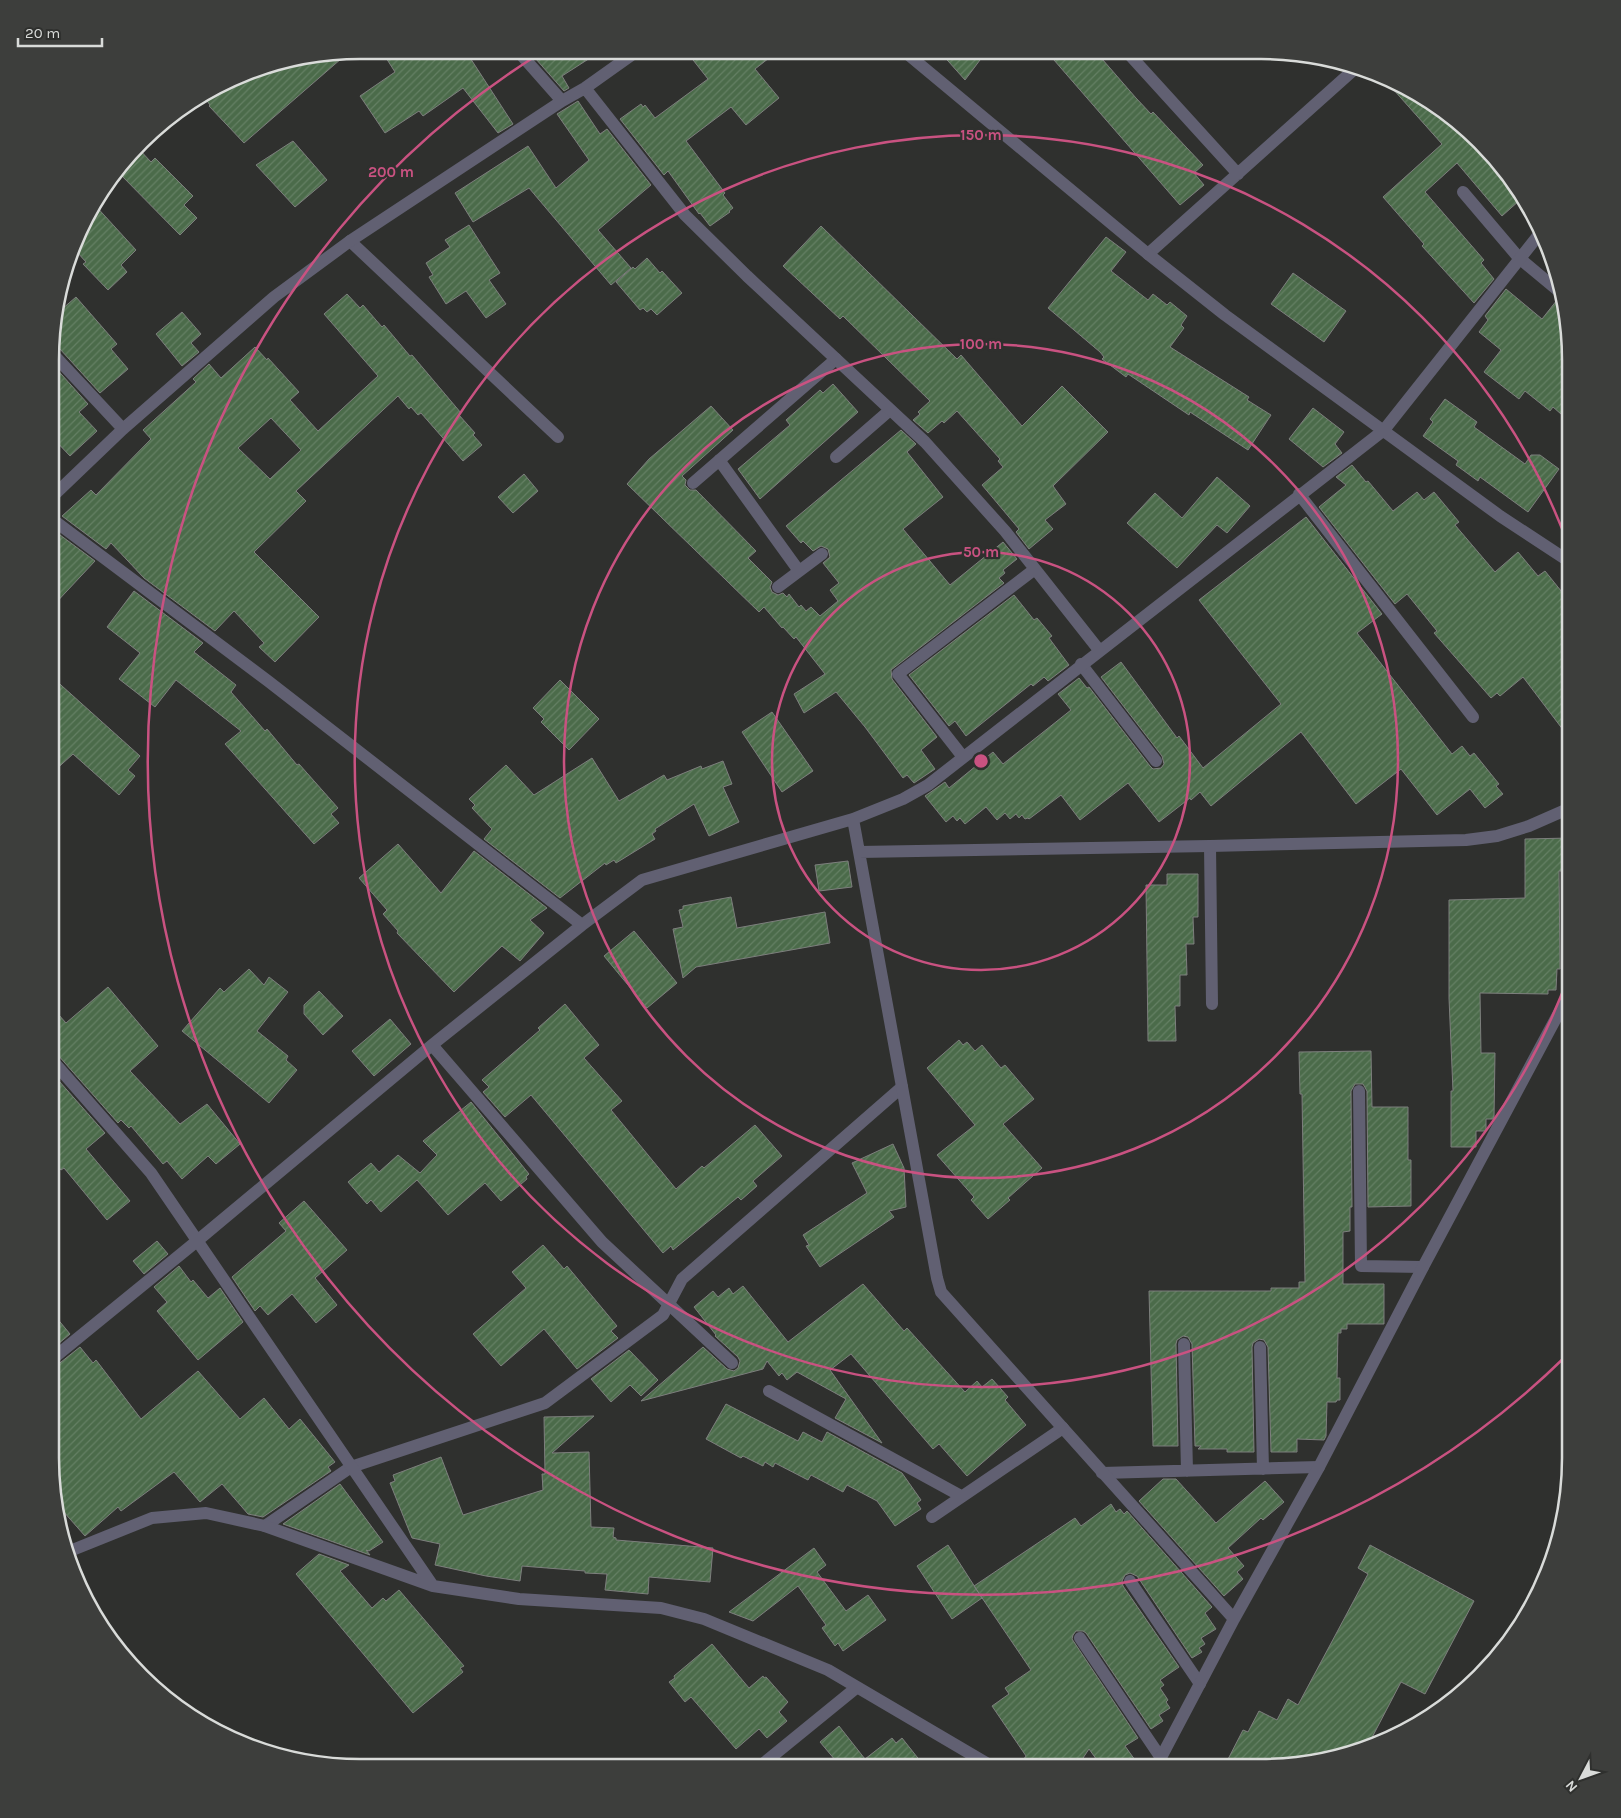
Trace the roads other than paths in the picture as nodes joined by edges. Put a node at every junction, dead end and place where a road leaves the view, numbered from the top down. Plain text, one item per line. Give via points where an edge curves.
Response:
1 (525, 59) edge
2 (626, 59) edge
3 (913, 59) edge
4 (1133, 59) edge
5 (1351, 73) edge
6 (584, 88) junction
7 (562, 101) junction
8 (1238, 174) junction
9 (1463, 192) dead end
10 (1536, 238) edge
11 (350, 241) junction
12 (1148, 254) junction
13 (1519, 258) junction
14 (1553, 286) edge
15 (836, 359) junction
16 (59, 360) edge
17 (890, 410) junction
18 (123, 429) junction
19 (1384, 430) junction
20 (558, 437) dead end
21 (836, 457) dead end
22 (719, 460) junction
23 (692, 483) dead end
24 (59, 490) edge
25 (1299, 494) junction
26 (59, 524) edge
27 (822, 554) dead end
28 (1562, 557) edge
29 (1035, 569) junction
30 (799, 571) junction
31 (778, 587) dead end
32 (1099, 650) junction
33 (1082, 664) junction
34 (1473, 717) dead end
35 (963, 757) junction
36 (1156, 760) dead end
37 (1562, 812) edge
38 (853, 818) junction
39 (1210, 846) junction
40 (858, 852) junction
41 (582, 924) junction
42 (1212, 1004) dead end
43 (1562, 1007) edge
44 (432, 1045) junction
45 (59, 1068) edge
46 (902, 1087) junction
47 (1359, 1090) dead end
48 (197, 1241) junction
49 (1423, 1267) junction
50 (669, 1304) junction
51 (1184, 1344) dead end
52 (1260, 1347) dead end
53 (59, 1353) edge
54 (732, 1364) dead end
55 (769, 1391) dead end
56 (1063, 1428) junction
57 (351, 1467) junction
58 (1319, 1467) junction
59 (1264, 1468) junction
60 (1187, 1471) junction
61 (1102, 1473) junction
62 (961, 1496) junction
63 (932, 1518) dead end
64 (265, 1526) junction
65 (74, 1551) edge
66 (1130, 1581) dead end
67 (433, 1586) junction
68 (1234, 1619) junction
69 (1080, 1638) dead end
70 (1200, 1684) junction
71 (856, 1688) junction
72 (769, 1759) edge
73 (979, 1759) edge
74 (1157, 1759) edge
75 (1161, 1759) edge

1 - 7 street
2 - 6 street
3 - 12 street
4 - 8 street
5 - 8 street
6 - 7 street
6 - 15 street via 686,215
7 - 11 street
8 - 12 street
9 - 13 street
10 - 13 street
11 - 18 street via 274,297
11 - 20 street
12 - 19 street via 1225,315
13 - 14 street
13 - 19 street
15 - 17 street
15 - 22 street
16 - 18 street
17 - 21 street
17 - 29 street via 925,442
18 - 24 street
19 - 25 street
19 - 28 street via 1500,516
22 - 23 street
22 - 30 street
25 - 32 street
25 - 34 street
26 - 41 street
27 - 30 street
29 - 32 street
29 - 35 street via 898,674
30 - 31 street
32 - 33 street
33 - 35 street
33 - 36 street
35 - 38 street via 928,785 903,799
37 - 39 street via 1497,836 1466,840
38 - 40 street
38 - 41 street via 642,880
39 - 40 street
39 - 42 street
40 - 46 street
41 - 44 street
43 - 49 street
44 - 48 street
44 - 50 street via 602,1242
45 - 48 street via 151,1173
46 - 50 street via 682,1279
46 - 56 street via 941,1292
47 - 49 street via 1361,1266
48 - 53 street
48 - 57 street
49 - 58 street
50 - 54 street
50 - 57 street via 663,1315 545,1403
51 - 60 street
52 - 59 street
55 - 62 street
56 - 61 street
56 - 62 street
57 - 64 street
57 - 67 street
58 - 59 street
58 - 68 street
59 - 60 street
60 - 61 street
61 - 68 street
62 - 63 street
64 - 65 street via 206,1513 152,1518
64 - 67 street
66 - 70 street
67 - 71 street via 519,1599 662,1608 704,1619 828,1670
68 - 70 street
69 - 74 street
70 - 75 street
71 - 72 street
71 - 73 street

